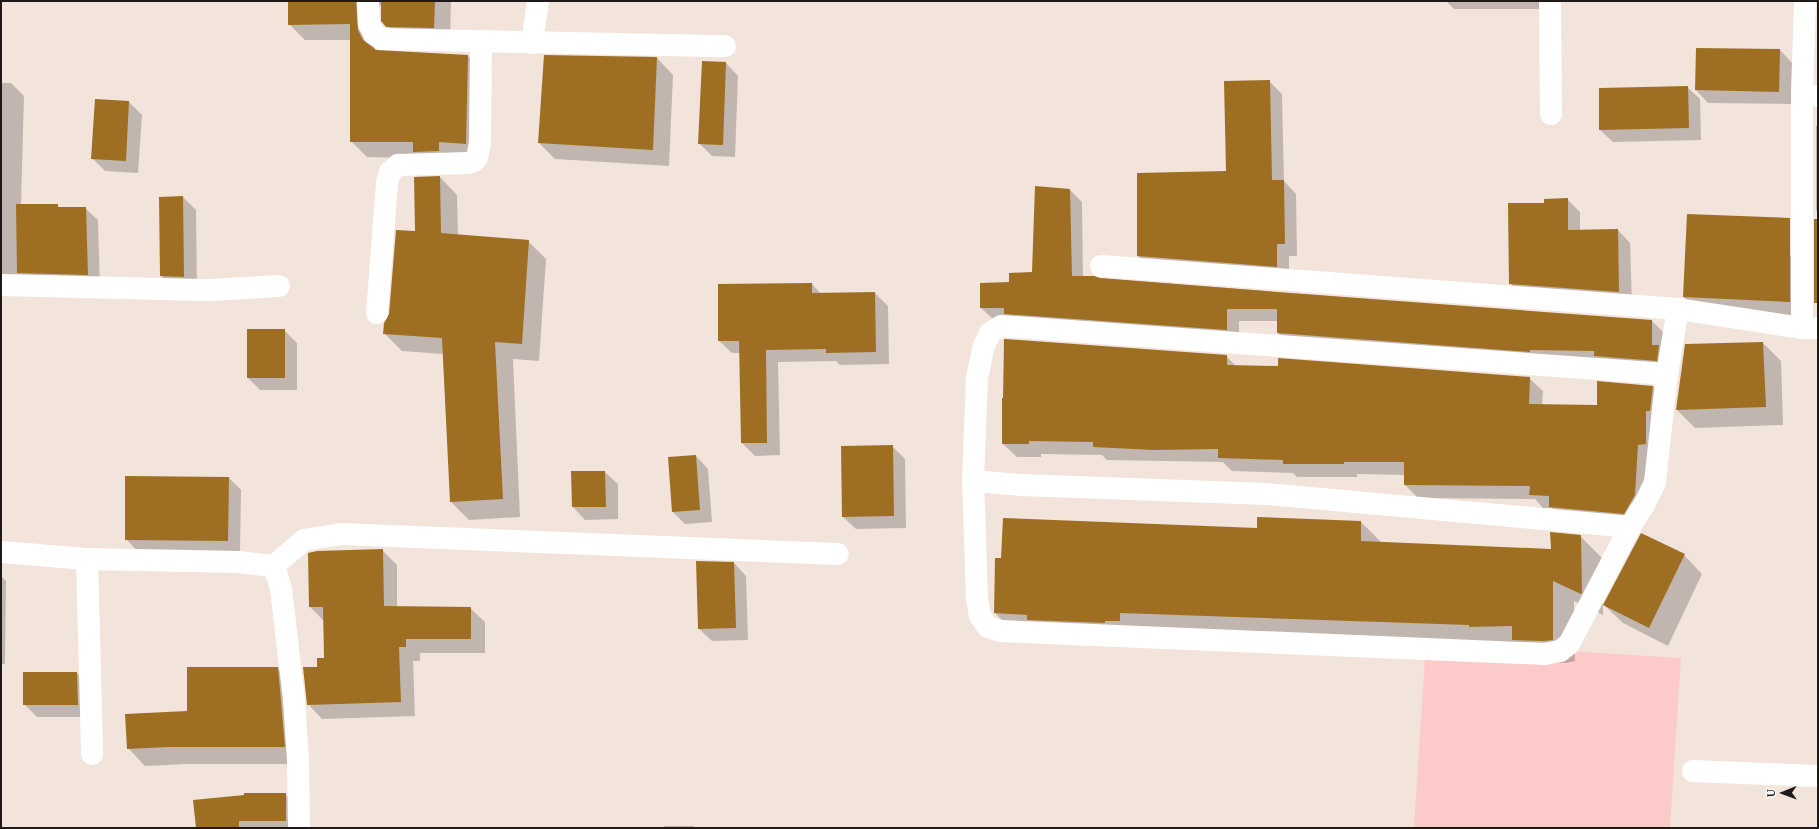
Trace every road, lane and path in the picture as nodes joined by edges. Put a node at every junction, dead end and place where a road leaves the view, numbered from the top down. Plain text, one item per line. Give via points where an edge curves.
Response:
1 (368, 1) edge
2 (538, 1) edge
3 (1550, 1) edge
4 (1805, 1) edge
5 (481, 41) junction
6 (532, 43) junction
7 (725, 46) dead end
8 (1810, 96) edge
9 (1551, 114) dead end
10 (1101, 266) dead end
11 (1, 285) edge
12 (279, 286) dead end
13 (1678, 310) junction
14 (377, 313) dead end
15 (1810, 328) edge
16 (1667, 374) junction
17 (973, 481) junction
18 (1630, 527) junction
19 (1, 552) edge
20 (838, 554) dead end
21 (87, 559) junction
22 (274, 566) junction
23 (92, 754) dead end
24 (1693, 771) dead end
25 (1818, 776) edge
26 (299, 828) edge

1 - 5 street via 369,24 374,34 382,39
2 - 6 street
3 - 9 street
4 - 8 street
5 - 6 street
5 - 14 street via 480,142 477,158 468,163 398,165 390,172
6 - 7 street
8 - 15 street
10 - 13 street
11 - 12 street via 212,290
13 - 15 street
13 - 16 street
16 - 17 street via 1001,326 990,333 984,346 977,378
16 - 18 street via 1655,482
17 - 18 street via 1268,494
17 - 18 street via 975,575 980,616 988,627 1001,631 1545,654 1560,651 1569,644
19 - 21 street
20 - 22 street via 340,534 304,540
21 - 22 street via 239,562
21 - 23 street
22 - 26 street via 281,589 294,700
24 - 25 street

